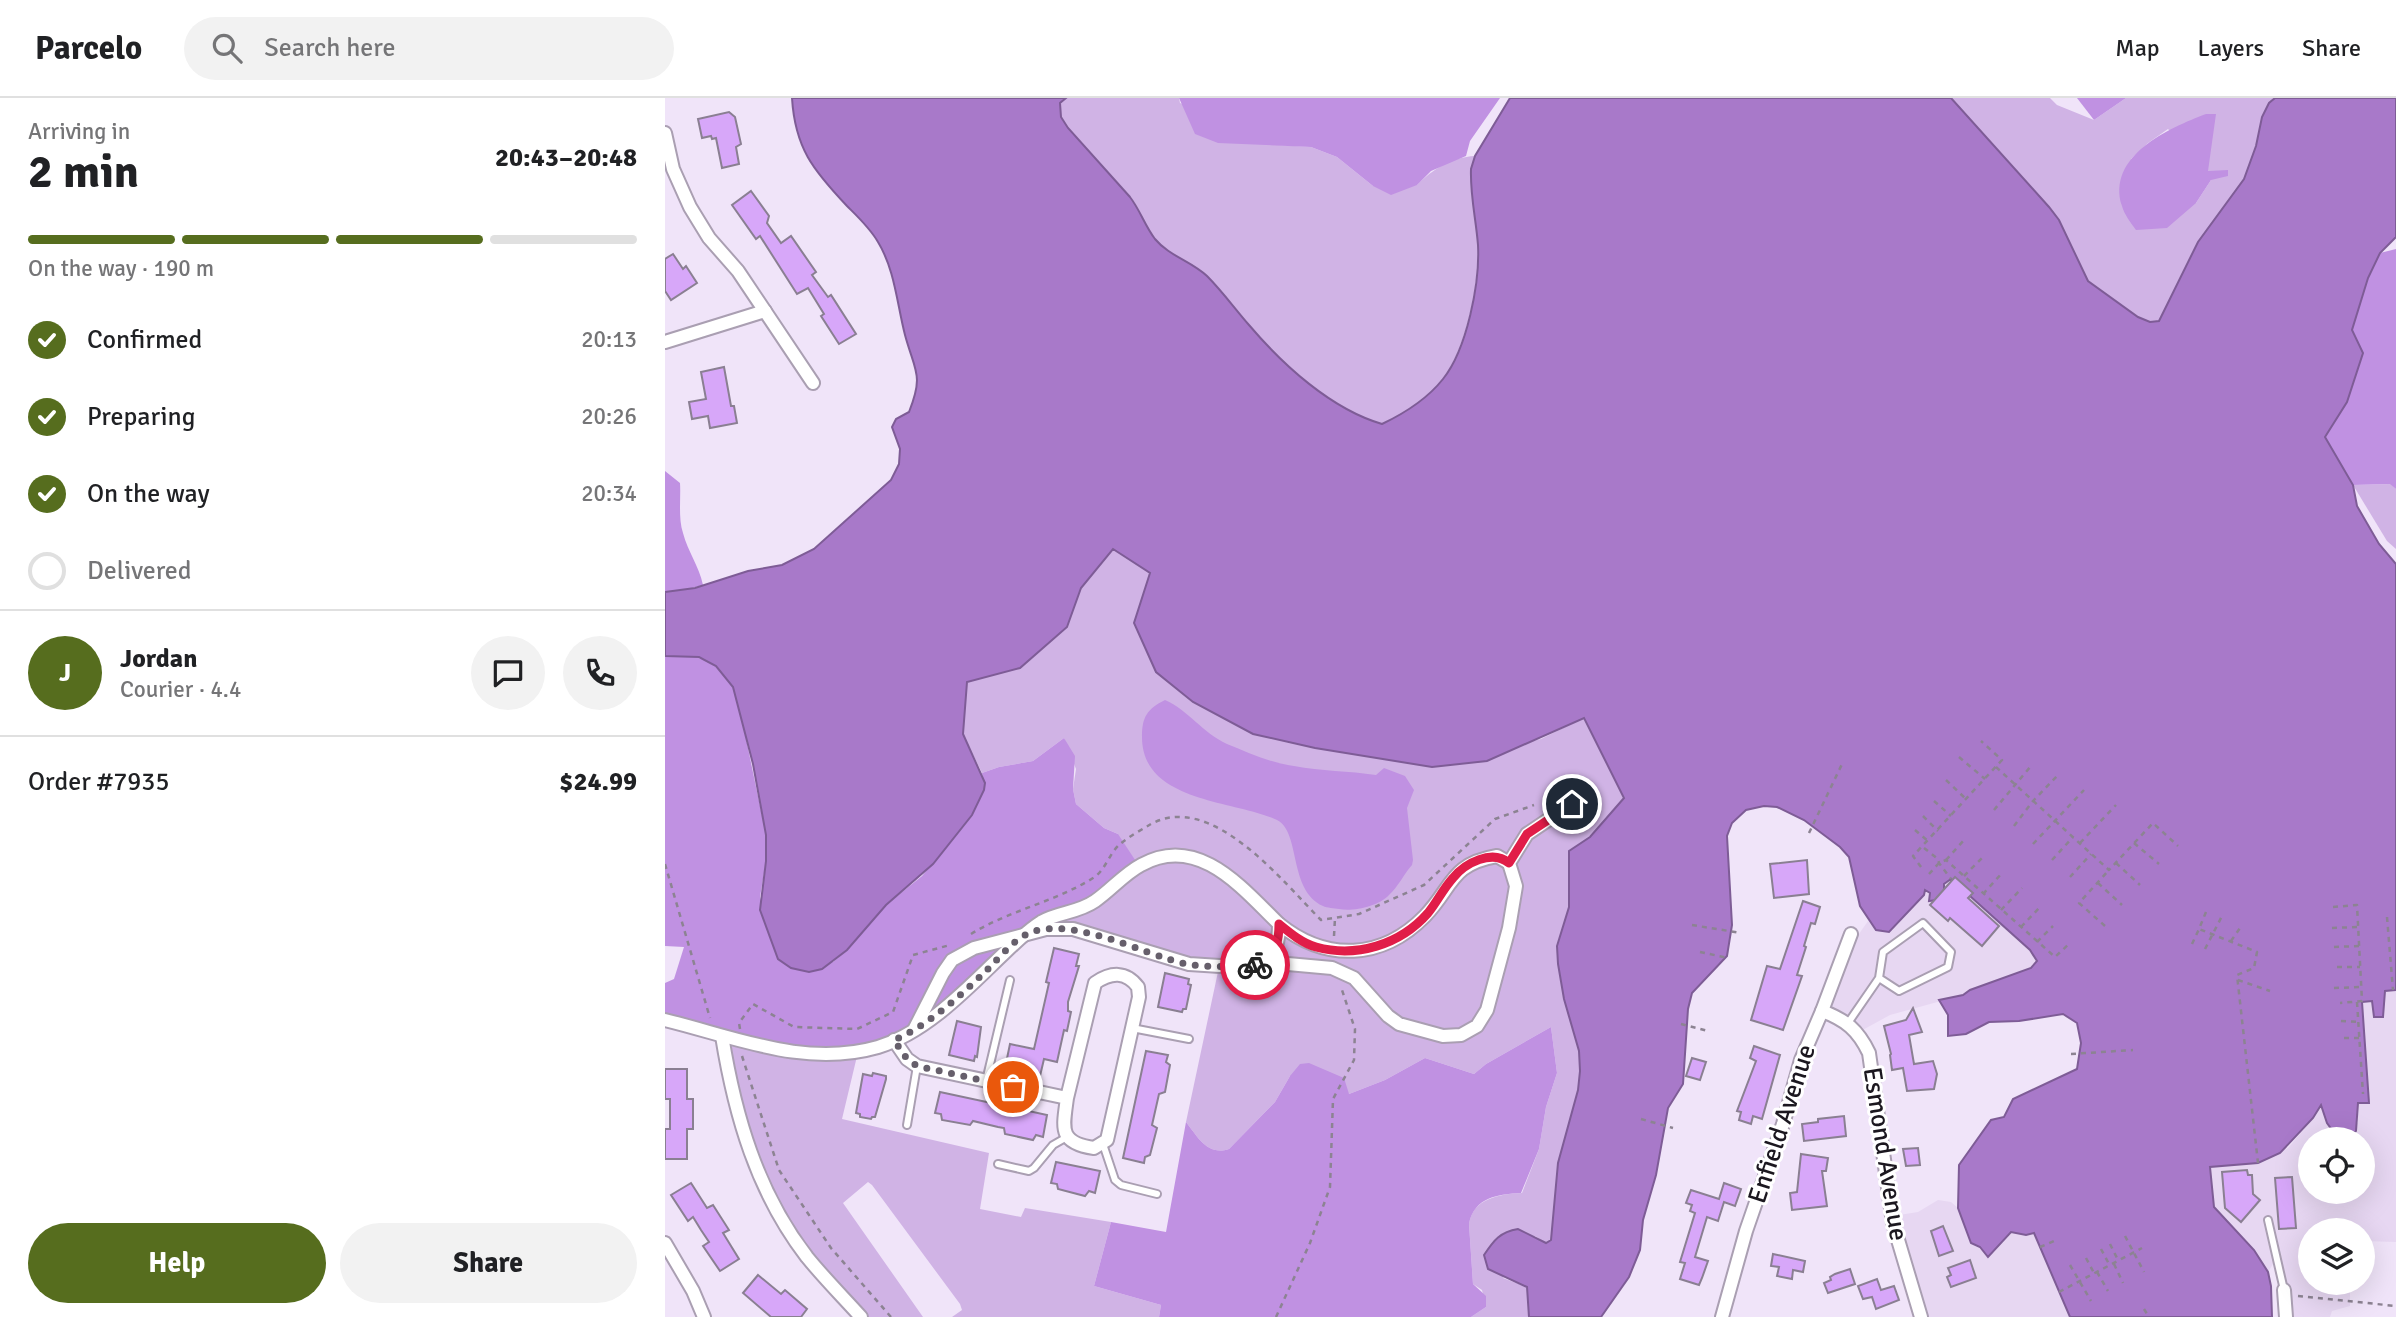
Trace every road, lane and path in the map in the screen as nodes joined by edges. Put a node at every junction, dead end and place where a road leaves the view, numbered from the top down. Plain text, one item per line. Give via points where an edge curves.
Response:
1 (665, 133) edge
2 (765, 311) junction
3 (665, 342) edge
4 (813, 383) dead end
5 (1981, 741) dead end
6 (1959, 757) dead end
7 (1843, 762) dead end
8 (2031, 766) dead end
9 (1996, 767) junction
10 (2057, 776) dead end
11 (1985, 779) junction
12 (1946, 780) dead end
13 (2015, 785) junction
14 (2084, 790) dead end
15 (1585, 795) dead end
16 (1966, 799) junction
17 (1934, 800) dead end
18 (2033, 801) junction
19 (2116, 805) dead end
20 (1994, 810) dead end
21 (1923, 816) dead end
22 (1951, 816) junction
23 (2056, 821) junction
24 (2014, 826) dead end
25 (1915, 830) dead end
26 (1938, 831) junction
27 (1809, 833) dead end
28 (2073, 837) junction
29 (1965, 839) dead end
30 (1929, 841) junction
31 (2080, 843) junction
32 (2134, 843) junction
33 (2033, 844) dead end
34 (2178, 846) dead end
35 (1923, 847) junction
36 (2091, 854) junction
37 (1985, 855) dead end
38 (1945, 860) junction
39 (2052, 860) dead end
40 (1509, 863) junction
41 (1938, 863) junction
42 (2116, 863) junction
43 (665, 864) edge
44 (2158, 864) dead end
45 (1921, 867) dead end
46 (2109, 870) junction
47 (2003, 872) dead end
48 (1929, 874) dead end
49 (1964, 876) junction
50 (2070, 877) dead end
51 (1951, 878) dead end
52 (2098, 883) junction
53 (2140, 885) dead end
54 (2022, 888) dead end
55 (1983, 894) junction
56 (2122, 905) dead end
57 (2041, 906) dead end
58 (2333, 907) dead end
59 (2001, 910) junction
60 (2206, 912) dead end
61 (2222, 916) dead end
62 (2388, 917) dead end
63 (1335, 918) dead end
64 (1279, 924) junction
65 (1692, 925) dead end
66 (2053, 926) dead end
67 (2105, 926) dead end
68 (2358, 926) junction
69 (2021, 928) junction
70 (2240, 928) dead end
71 (2332, 928) dead end
72 (2199, 929) junction
73 (1741, 933) dead end
74 (1851, 934) dead end
75 (2213, 934) junction
76 (1023, 936) junction
77 (2231, 941) junction
78 (2037, 942) junction
79 (2070, 943) dead end
80 (2192, 944) dead end
81 (2359, 946) junction
82 (2334, 947) dead end
83 (2205, 949) dead end
84 (1336, 950) junction
85 (1700, 952) dead end
86 (1728, 958) dead end
87 (1263, 964) junction
88 (2337, 967) dead end
89 (2360, 967) junction
90 (1339, 970) junction
91 (1878, 978) junction
92 (1010, 980) dead end
93 (2238, 980) junction
94 (2361, 987) junction
95 (2334, 988) dead end
96 (2393, 990) dead end
97 (2270, 991) dead end
98 (2357, 1002) junction
99 (2340, 1003) dead end
100 (1822, 1011) junction
101 (665, 1020) edge
102 (2341, 1021) dead end
103 (2359, 1021) junction
104 (1847, 1023) junction
105 (1681, 1024) dead end
106 (915, 1028) junction
107 (1132, 1028) junction
108 (1707, 1031) dead end
109 (718, 1034) junction
110 (2344, 1038) dead end
111 (2360, 1038) junction
112 (1189, 1039) dead end
113 (894, 1040) junction
114 (2133, 1050) dead end
115 (2071, 1054) dead end
116 (917, 1066) junction
117 (986, 1081) junction
118 (2363, 1094) dead end
119 (1067, 1098) junction
120 (1641, 1119) dead end
121 (907, 1125) dead end
122 (1673, 1128) dead end
123 (1067, 1137) junction
124 (1103, 1144) junction
125 (2259, 1163) dead end
126 (998, 1164) dead end
127 (779, 1170) dead end
128 (1157, 1194) dead end
129 (2268, 1220) dead end
130 (2125, 1236) dead end
131 (2054, 1241) dead end
132 (665, 1243) edge
133 (2110, 1244) dead end
134 (2040, 1247) dead end
135 (2101, 1248) dead end
136 (2142, 1248) dead end
137 (2133, 1252) junction
138 (2086, 1258) dead end
139 (2118, 1261) junction
140 (2111, 1264) junction
141 (2070, 1265) dead end
142 (2096, 1272) junction
143 (2144, 1272) dead end
144 (2080, 1281) junction
145 (2123, 1283) dead end
146 (2059, 1292) dead end
147 (2108, 1292) dead end
148 (2285, 1293) junction
149 (2091, 1301) dead end
150 (2396, 1306) edge
151 (2144, 1309) dead end
152 (704, 1317) edge
153 (861, 1317) edge
154 (891, 1317) edge
155 (1276, 1317) edge
156 (1722, 1317) edge
157 (1921, 1317) edge
158 (2149, 1317) edge
159 (2286, 1317) edge

1 - 2 street via 673,169 690,207
2 - 3 street
2 - 4 street
5 - 9 path via 2002,760
6 - 11 path
7 - 27 path
8 - 13 path
9 - 11 path
9 - 13 path
10 - 18 path
11 - 16 path
12 - 16 path
13 - 18 path
13 - 20 path
14 - 23 path
15 - 40 street via 1527,834
16 - 22 path
17 - 22 path
18 - 23 path
18 - 24 path
19 - 31 path
21 - 26 path
22 - 26 path
23 - 28 path
23 - 33 path
25 - 30 path
26 - 30 path
28 - 31 path
28 - 39 path
29 - 38 path
30 - 35 path
31 - 36 path
32 - 34 path via 2153,823
32 - 42 path
32 - 44 path
35 - 41 path
35 - 45 path via 1913,856
36 - 46 path
36 - 50 path
37 - 49 path
38 - 41 path
38 - 49 path
40 - 84 street via 1497,856 1461,870 1405,934 1358,950
40 - 90 street via 1516,886 1509,928 1487,1010 1478,1026 1461,1035 1443,1036 1399,1024 1354,978
41 - 48 path
41 - 51 path
42 - 46 path
42 - 53 path
43 - 109 path
46 - 52 path
47 - 55 path
49 - 55 path
52 - 56 path
52 - 67 path via 2079,903
54 - 59 path
55 - 59 path
57 - 69 path
58 - 68 path via 2357,905
59 - 69 path
60 - 72 path
61 - 75 path
62 - 96 path
63 - 84 path
64 - 76 street via 1220,869 1196,858 1167,855 1139,866 1086,908 1042,921
64 - 84 street via 1306,942
64 - 87 street via 1274,953
65 - 73 path
66 - 78 path
68 - 71 path
68 - 81 path
69 - 78 path
70 - 77 path
72 - 75 path
72 - 80 path
74 - 100 street, Enfield Avenue
75 - 77 path
75 - 83 path
76 - 87 street via 1046,929 1073,929 1189,964
76 - 106 street via 943,1009
76 - 106 street via 974,948 953,960
77 - 93 path via 2257,952 2254,968 2237,975
78 - 79 path via 2055,957
81 - 82 path
81 - 89 path
85 - 86 path
87 - 90 street
88 - 89 path
89 - 94 path
90 - 155 path via 1355,1029 1354,1060 1333,1099 1330,1187
91 - 91 lane via 1899,991 1948,967 1951,952 1923,923 1883,952
91 - 104 lane
92 - 117 lane
93 - 97 path
93 - 125 path
94 - 95 path
94 - 98 path via 2362,1001
98 - 99 path
98 - 103 path
100 - 104 street, Esmond Avenue
100 - 156 street, Enfield Avenue via 1801,1060
101 - 109 street
102 - 103 path
103 - 111 path
104 - 157 street, Esmond Avenue via 1861,1036 1869,1053 1893,1223
105 - 108 path
106 - 113 street
107 - 112 lane
107 - 119 street via 1138,987 1124,975 1114,974 1095,983
107 - 124 street
109 - 113 street via 771,1049 830,1055
109 - 153 street via 739,1122 770,1196 808,1258
110 - 111 path
111 - 118 path
113 - 116 street
114 - 115 path
116 - 117 street
116 - 121 lane
117 - 119 street
119 - 123 street via 1063,1128
120 - 122 path
123 - 124 street via 1082,1147 1094,1149
123 - 126 lane via 1029,1171
124 - 128 lane via 1115,1180
127 - 154 path via 831,1248
129 - 148 lane
130 - 137 path
131 - 134 path
132 - 152 street
133 - 139 path
135 - 140 path
136 - 137 path
137 - 139 path
137 - 143 path
138 - 142 path
139 - 140 path
140 - 142 path
140 - 145 path
141 - 144 path
142 - 144 path
142 - 147 path
144 - 146 path
144 - 149 path
148 - 150 path
148 - 159 street
151 - 158 path

